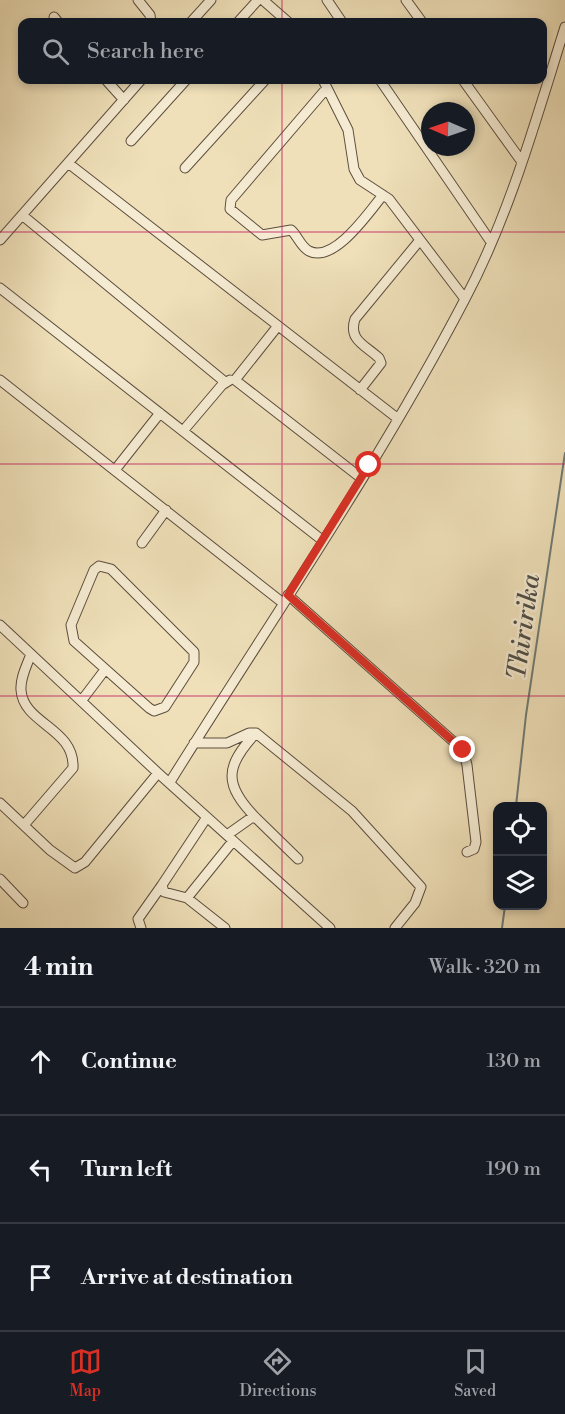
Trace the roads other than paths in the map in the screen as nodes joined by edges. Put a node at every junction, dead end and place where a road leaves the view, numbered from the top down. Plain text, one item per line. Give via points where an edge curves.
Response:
1 (138, 0) edge
2 (210, 0) edge
3 (258, 0) edge
4 (263, 0) edge
5 (327, 0) edge
6 (406, 0) edge
7 (150, 18) edge
8 (194, 18) edge
9 (242, 18) edge
10 (283, 18) edge
11 (339, 18) edge
12 (419, 18) edge
13 (565, 27) edge
14 (110, 84) edge
15 (138, 84) edge
16 (182, 84) edge
17 (261, 84) edge
18 (324, 84) edge
19 (384, 84) edge
20 (466, 84) edge
21 (547, 84) edge
22 (547, 84) edge
23 (326, 89) junction
24 (124, 100) junction
25 (131, 141) dead end
26 (522, 162) junction
27 (68, 163) junction
28 (185, 168) dead end
29 (383, 195) junction
30 (22, 215) junction
31 (0, 222) edge
32 (9, 230) junction
33 (0, 240) edge
34 (420, 240) junction
35 (491, 242) junction
36 (0, 288) edge
37 (465, 299) junction
38 (277, 327) junction
39 (0, 380) edge
40 (230, 381) junction
41 (360, 390) junction
42 (160, 413) junction
43 (397, 418) junction
44 (183, 431) junction
45 (115, 470) junction
46 (361, 478) junction
47 (166, 510) junction
48 (322, 540) junction
49 (142, 543) dead end
50 (285, 599) junction
51 (0, 625) edge
52 (31, 654) junction
53 (104, 671) junction
54 (82, 700) junction
55 (256, 733) junction
56 (194, 743) junction
57 (158, 773) junction
58 (170, 782) junction
59 (0, 803) edge
60 (207, 817) junction
61 (256, 818) junction
62 (24, 825) junction
63 (230, 838) junction
64 (467, 852) dead end
65 (298, 859) dead end
66 (0, 879) edge
67 (162, 885) junction
68 (187, 898) junction
69 (23, 903) dead end
70 (141, 928) edge
71 (225, 928) edge
72 (330, 928) edge
73 (394, 928) edge

1 - 7 street
2 - 8 street
3 - 9 street
4 - 10 street
5 - 11 street
6 - 12 street
13 - 22 street
14 - 24 street
15 - 24 street
16 - 25 street
17 - 28 street
18 - 23 street
19 - 35 street
20 - 26 street
21 - 26 street
23 - 29 street via 348,130 357,174
23 - 29 street via 231,200 230,208 262,235 291,231 309,251 323,254 356,228
24 - 27 street
26 - 35 street
27 - 30 street
27 - 38 street
29 - 34 street
30 - 32 street
30 - 40 street
31 - 32 street
32 - 33 street
34 - 37 street
34 - 41 street via 351,329 381,363
35 - 37 street
36 - 42 street
37 - 43 street
38 - 40 street
38 - 41 street
39 - 45 street
40 - 44 street
40 - 46 street
41 - 43 street
42 - 44 street
42 - 45 street
43 - 46 street
44 - 48 street
45 - 47 street
46 - 48 street
47 - 49 street
47 - 50 street
48 - 50 street
50 - 56 street
50 - 64 street via 463,750 476,842 474,849
51 - 52 street
52 - 54 street
52 - 62 street via 21,692 28,707 71,748 73,768
53 - 53 street via 149,708 160,710 194,662 194,656 192,648 111,569 99,566 93,570 71,625 74,641
53 - 54 street
54 - 57 street
55 - 56 street via 227,743
55 - 61 street via 240,750 234,763 233,782 234,792
55 - 73 street via 352,811 419,883 421,894
56 - 58 street
57 - 58 street
57 - 62 street via 81,866 69,866
58 - 60 street
59 - 62 street
60 - 63 street
60 - 67 street
61 - 63 street via 250,818
61 - 65 street
63 - 68 street
63 - 72 street
66 - 69 street
67 - 68 street via 164,892
67 - 70 street via 138,919
68 - 71 street

